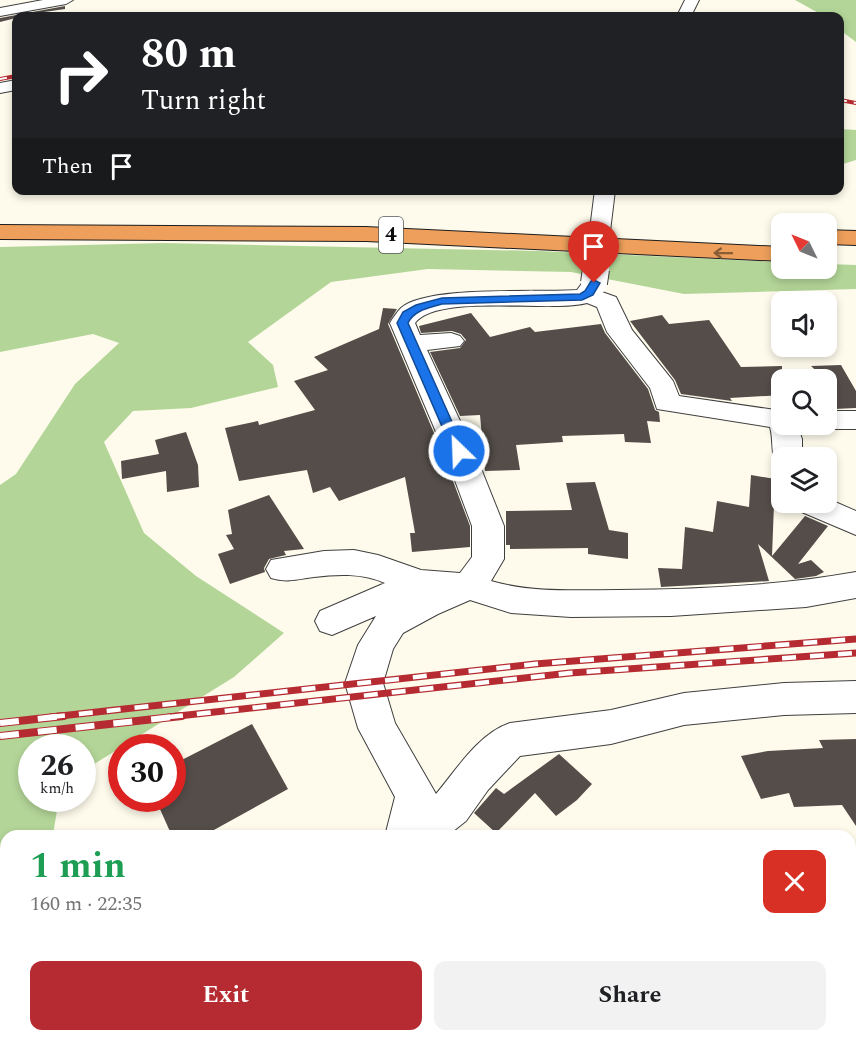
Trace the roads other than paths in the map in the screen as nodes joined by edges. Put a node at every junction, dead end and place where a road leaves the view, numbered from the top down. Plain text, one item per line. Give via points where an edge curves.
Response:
1 (66, 0) edge
2 (0, 12) edge
3 (604, 195) edge
4 (0, 220) edge
5 (0, 232) edge
6 (771, 235) edge
7 (837, 237) edge
8 (856, 237) edge
9 (771, 254) edge
10 (837, 254) edge
11 (856, 255) edge
12 (591, 289) junction
13 (451, 341) dead end
14 (411, 343) junction
15 (771, 420) edge
16 (832, 513) edge
17 (856, 524) edge
18 (283, 570) dead end
19 (418, 583) junction
20 (856, 585) edge
21 (469, 587) junction
22 (332, 621) dead end
23 (856, 697) edge
24 (408, 830) edge
25 (421, 830) edge

1 - 2 street
3 - 12 street, bridge
4 - 6 highway, 4 via 279,219
9 -> 5 highway, 4 via 366,234
7 - 8 highway
10 - 11 highway
12 - 14 street via 567,299 429,303 411,311 403,320
12 - 15 street via 607,302 620,332 663,387 667,402
13 - 14 street
14 - 21 street via 488,526 488,559
16 - 17 street
18 - 19 street via 341,562 364,564
19 - 21 street
19 - 22 street
20 - 21 street via 806,594 671,603 571,604 511,600
21 - 24 street via 391,623 376,645 363,683 377,728 416,795
23 - 25 street via 784,699 684,709 611,727 510,740 450,807

